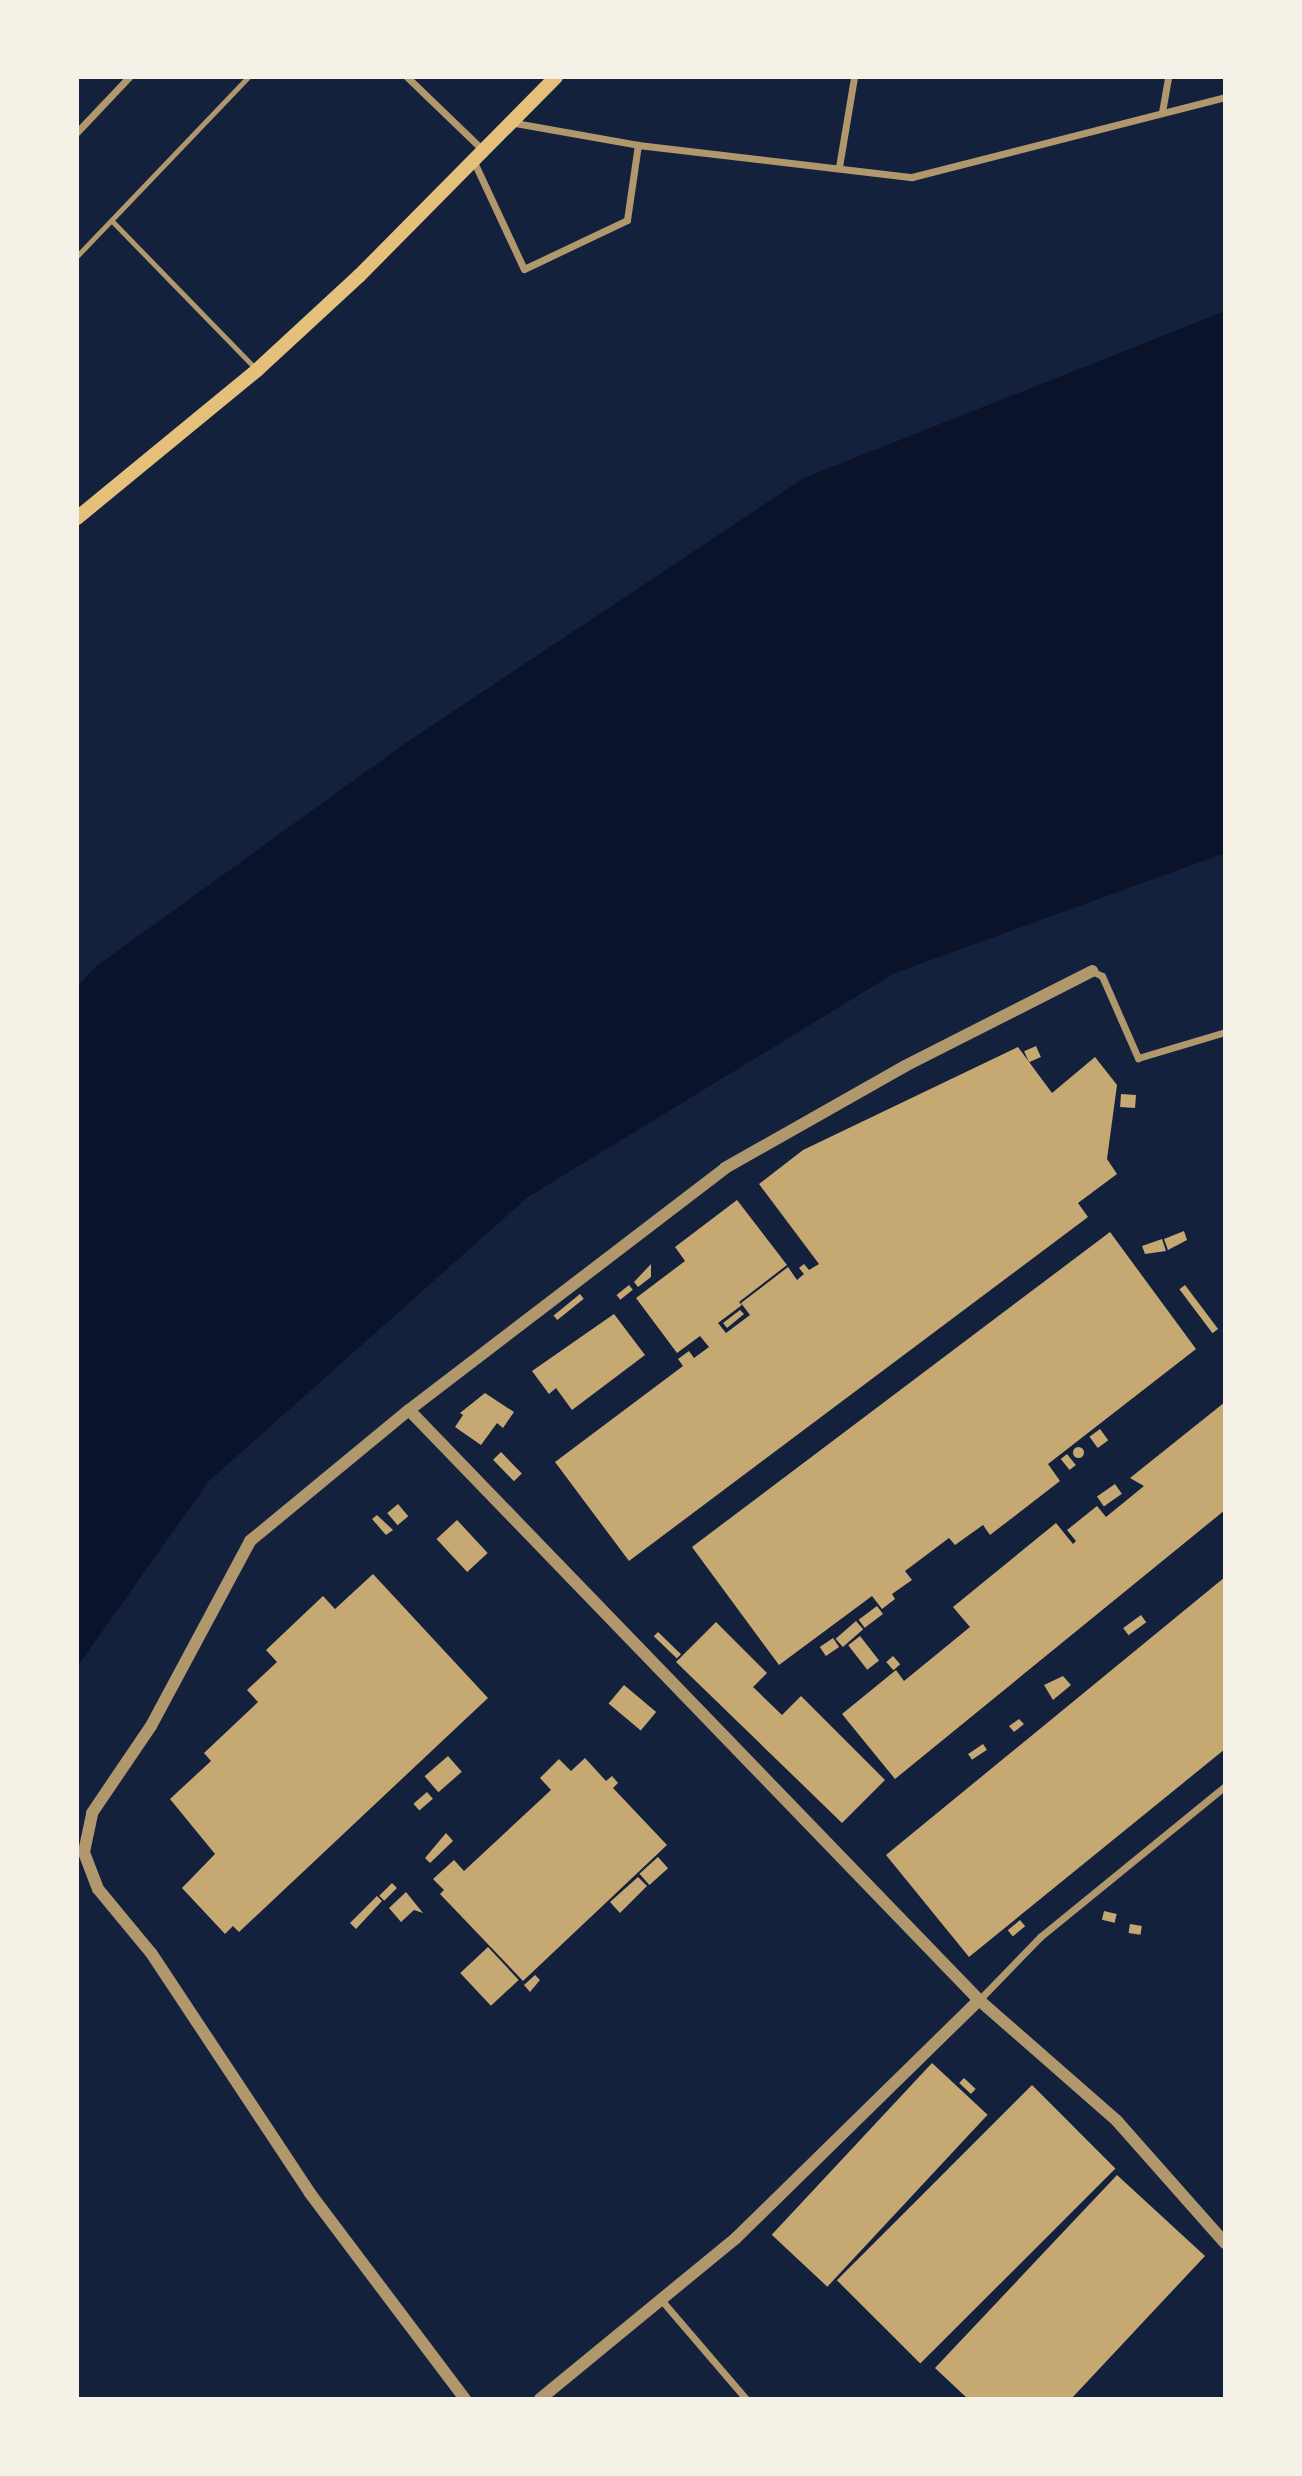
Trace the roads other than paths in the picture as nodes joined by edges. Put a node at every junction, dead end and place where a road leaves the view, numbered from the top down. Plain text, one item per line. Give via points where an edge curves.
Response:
1 (130, 77) edge
2 (248, 77) edge
3 (407, 77) edge
4 (556, 77) edge
5 (854, 77) edge
6 (1168, 77) edge
7 (1225, 97) edge
8 (1162, 112) junction
9 (515, 122) junction
10 (77, 132) edge
11 (638, 145) junction
12 (479, 157) junction
13 (839, 167) junction
14 (112, 221) junction
15 (77, 256) edge
16 (257, 370) junction
17 (77, 518) edge
18 (1092, 971) joint
19 (1225, 1032) edge
20 (409, 1410) junction
21 (1225, 1786) edge
22 (979, 2000) junction
23 (1225, 2243) edge
24 (663, 2302) junction
25 (465, 2399) edge
26 (540, 2399) edge
27 (746, 2399) edge

1 - 10 street
2 - 14 lane
3 - 12 street
4 - 9 main road
5 - 13 street
6 - 8 street
7 - 8 street
8 - 13 street via 912,177
9 - 11 street
9 - 12 main road
11 - 12 street via 627,220 524,268
11 - 13 street
12 - 16 main road
14 - 15 lane
14 - 16 lane
16 - 17 main road
18 - 19 street via 1102,976 1138,1058
18 - 20 street via 905,1066 725,1168
20 - 22 street
20 - 25 street via 250,1541 151,1726 92,1813 84,1852 98,1889 151,1953 310,2193
21 - 22 street via 1040,1937
22 - 23 street via 1117,2121
22 - 24 street via 799,2179
24 - 26 street
24 - 27 street

